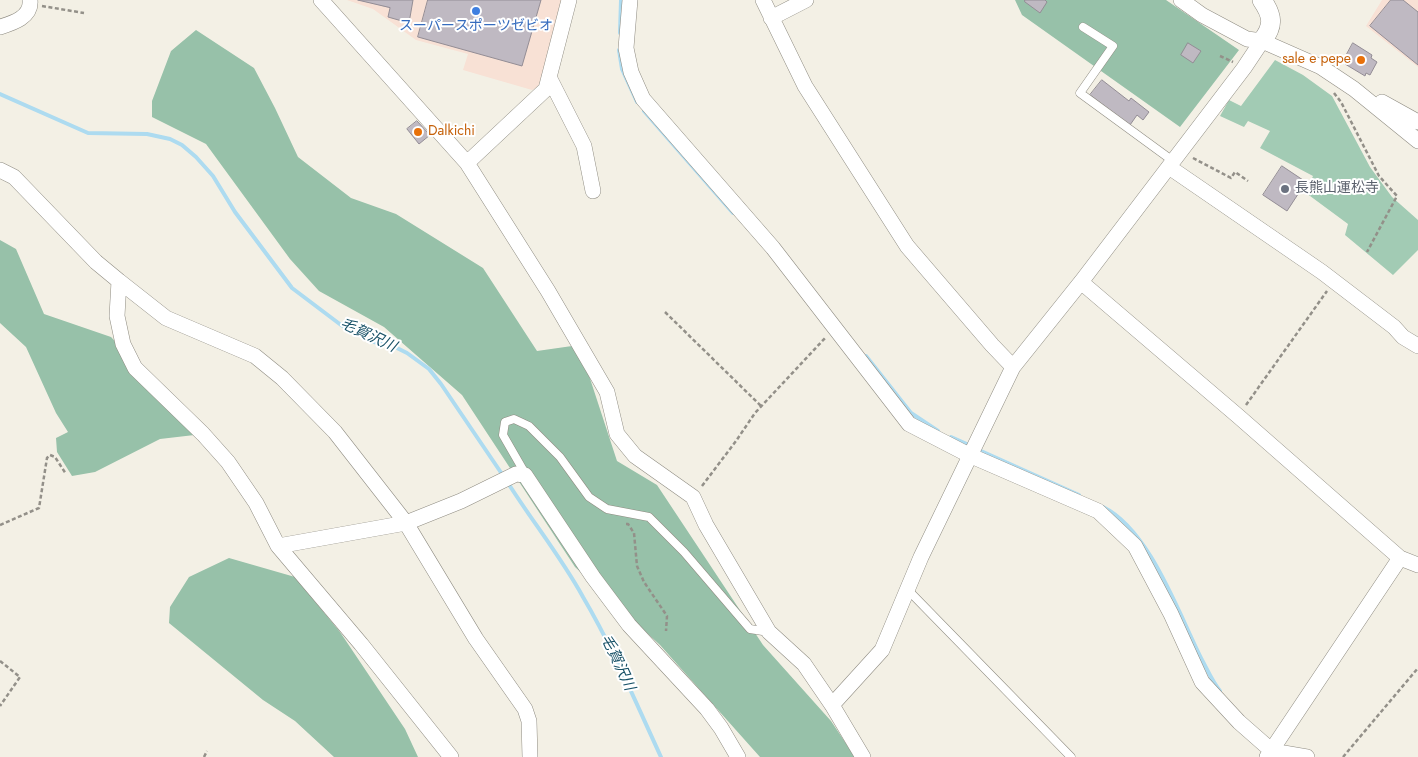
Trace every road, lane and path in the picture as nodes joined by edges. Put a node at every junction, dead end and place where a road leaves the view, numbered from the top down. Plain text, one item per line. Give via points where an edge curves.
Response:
1 (321, 0) edge
2 (569, 0) edge
3 (630, 0) edge
4 (763, 0) edge
5 (806, 0) edge
6 (1181, 0) edge
7 (1262, 0) edge
8 (30, 2) edge
9 (84, 13) dead end
10 (771, 18) junction
11 (0, 27) edge
12 (1083, 27) dead end
13 (1262, 41) junction
14 (550, 77) junction
15 (1329, 87) dead end
16 (1354, 89) junction
17 (1418, 122) edge
18 (1418, 141) edge
19 (1174, 160) junction
20 (467, 163) junction
21 (0, 170) edge
22 (1248, 182) dead end
23 (593, 191) dead end
24 (1367, 252) dead end
25 (119, 281) junction
26 (1334, 281) junction
27 (1081, 282) junction
28 (665, 312) dead end
29 (835, 328) junction
30 (1418, 346) edge
31 (1013, 367) junction
32 (762, 406) junction
33 (1238, 416) junction
34 (969, 455) junction
35 (66, 474) dead end
36 (537, 494) junction
37 (693, 497) junction
38 (607, 509) junction
39 (406, 523) junction
40 (0, 525) edge
41 (278, 546) junction
42 (1400, 558) junction
43 (1418, 566) edge
44 (908, 590) junction
45 (666, 631) dead end
46 (769, 632) junction
47 (0, 661) edge
48 (1418, 668) edge
49 (832, 705) junction
50 (0, 706) edge
51 (207, 751) dead end
52 (528, 754) edge
53 (1270, 754) edge
54 (204, 757) edge
55 (451, 757) edge
56 (738, 757) edge
57 (863, 757) edge
58 (1071, 757) edge
59 (1307, 757) edge
60 (1343, 757) edge

1 - 20 street
2 - 14 street
3 - 29 street via 626,48 631,72 643,99 773,248
4 - 10 street
5 - 10 street
6 - 13 street via 1247,39
7 - 13 street via 1271,19 1269,32
8 - 9 path
8 - 11 street via 22,18
10 - 31 street via 804,86 907,246
12 - 19 lane via 1113,46 1080,93
13 - 16 street via 1321,67
13 - 19 street
14 - 20 street via 546,89
14 - 23 street via 584,146
15 - 24 path via 1341,102 1379,176 1397,196
16 - 17 street
16 - 18 street
19 - 22 path via 1231,178 1235,172
19 - 26 street
19 - 27 street
20 - 37 street via 548,290 607,392 616,434 635,456
21 - 25 street via 14,177 96,262
25 - 39 street via 166,318 255,356 336,432
25 - 41 street via 117,316 123,344 135,368 228,462 256,503
26 - 30 street
26 - 33 path
27 - 31 street
27 - 33 street
28 - 32 path
29 - 32 path
29 - 34 street via 909,424
31 - 34 street
32 - 37 path
33 - 42 street
34 - 44 street
34 - 53 street via 1098,512 1135,546 1202,682
35 - 40 path via 55,457 47,458 39,508
36 - 38 lane via 503,435 505,422 514,419 529,426 560,457 589,497
36 - 39 street via 525,475 513,476
36 - 56 street via 629,625 707,709
37 - 46 street
38 - 45 path via 609,517 628,524 634,533 637,566 667,616
38 - 46 lane via 649,517 684,552 750,629
39 - 41 street
39 - 52 street via 476,639 525,709
41 - 55 street via 362,644
42 - 43 street
42 - 53 street
44 - 49 street via 882,650
44 - 58 lane
46 - 49 street via 804,664
47 - 50 path via 20,677
48 - 60 path
49 - 57 street
51 - 54 path
53 - 59 street

